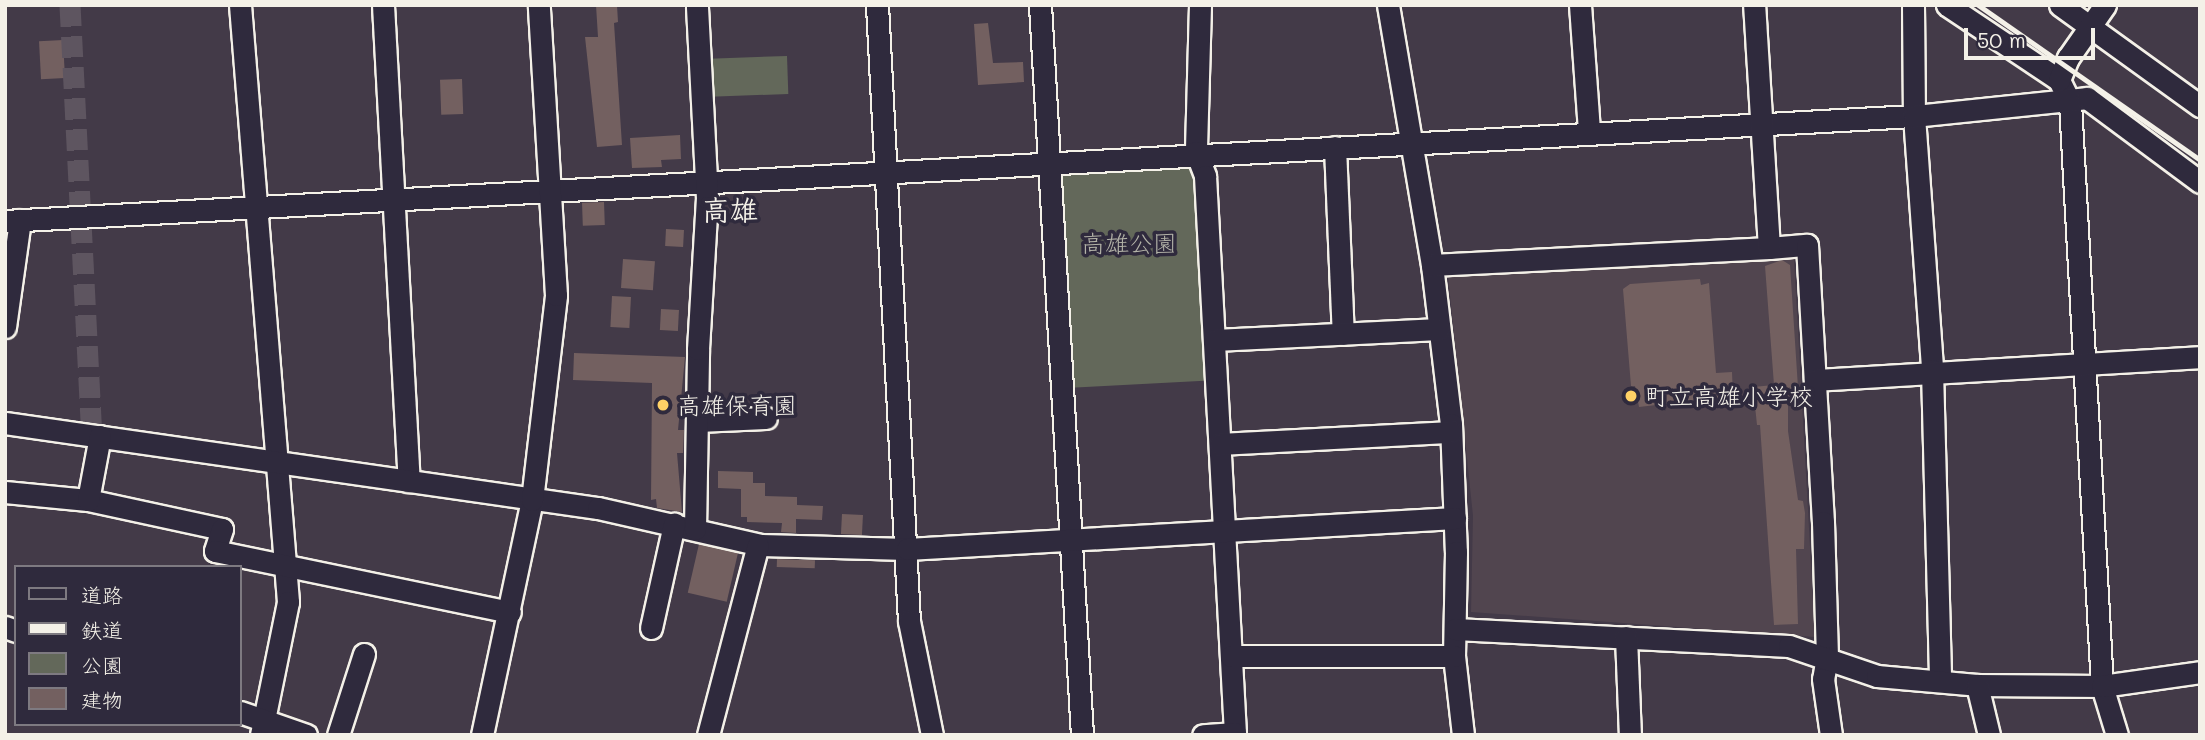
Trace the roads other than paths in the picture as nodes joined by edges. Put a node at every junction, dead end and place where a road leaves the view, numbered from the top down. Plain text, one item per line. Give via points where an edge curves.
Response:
1 (240, 5) edge
2 (383, 5) edge
3 (539, 5) edge
4 (697, 5) edge
5 (877, 5) edge
6 (1040, 5) edge
7 (1388, 5) edge
8 (1580, 5) edge
9 (1755, 5) edge
10 (1913, 5) edge
11 (1947, 5) edge
12 (2060, 5) edge
13 (2105, 5) edge
14 (1207, 6) edge
15 (2092, 29) junction
16 (2059, 80) junction
17 (2070, 103) junction
18 (2200, 106) edge
19 (1914, 116) junction
20 (1760, 124) junction
21 (1589, 132) junction
22 (1410, 144) junction
23 (1335, 147) junction
24 (1196, 152) junction
25 (1049, 162) junction
26 (885, 172) junction
27 (706, 182) junction
28 (2200, 182) edge
29 (550, 192) junction
30 (394, 199) junction
31 (256, 208) junction
32 (13, 220) edge
33 (1769, 248) junction
34 (1432, 265) junction
35 (5, 327) edge
36 (1440, 329) junction
37 (1343, 334) junction
38 (1215, 340) junction
39 (2200, 357) edge
40 (2085, 363) junction
41 (1932, 370) junction
42 (1815, 380) junction
43 (766, 418) dead end
44 (697, 421) junction
45 (5, 422) edge
46 (1451, 432) junction
47 (100, 436) junction
48 (1220, 444) junction
49 (278, 463) junction
50 (409, 481) junction
51 (5, 492) edge
52 (88, 500) junction
53 (532, 500) junction
54 (1455, 518) junction
55 (684, 526) junction
56 (1225, 533) junction
57 (1070, 542) junction
58 (758, 545) junction
59 (907, 549) junction
60 (213, 559) edge
61 (286, 565) junction
62 (510, 612) junction
63 (651, 628) dead end
64 (1455, 629) junction
65 (1626, 637) junction
66 (364, 654) dead end
67 (1231, 656) junction
68 (1454, 656) junction
69 (1827, 657) junction
70 (2200, 672) edge
71 (1941, 681) junction
72 (1978, 685) junction
73 (2102, 685) junction
74 (242, 713) edge
75 (263, 728) edge
76 (1235, 734) edge
77 (306, 735) edge
78 (338, 735) edge
79 (482, 735) edge
80 (708, 735) edge
81 (932, 735) edge
82 (1082, 735) edge
83 (1203, 735) edge
84 (1463, 735) edge
85 (1630, 735) edge
86 (1831, 735) edge
87 (1989, 735) edge
88 (2117, 735) edge

1 - 31 street
2 - 30 street
3 - 29 street
4 - 27 street
5 - 26 street
6 - 25 street
7 - 22 street
8 - 21 street
9 - 20 street
10 - 19 street
11 - 16 street
12 - 15 street
13 - 15 street
14 - 24 street
15 - 16 street via 2068,58
15 - 18 street
16 - 17 street
17 - 19 street
17 - 28 street via 2087,98
17 - 40 street
19 - 20 street
19 - 41 street
20 - 21 street
20 - 33 street
21 - 22 street
22 - 23 street
22 - 34 street
23 - 24 street
23 - 37 street
24 - 25 street
24 - 38 street via 1205,176
25 - 26 street
25 - 57 street
26 - 27 street
26 - 59 street
27 - 29 street
27 - 44 street
29 - 30 street
29 - 53 street via 556,295
30 - 31 street
30 - 50 street
31 - 32 street
31 - 49 street
32 - 35 street
33 - 34 street
33 - 42 street via 1807,245
34 - 36 street
36 - 37 street
36 - 46 street
37 - 38 street
38 - 48 street
39 - 40 street
40 - 41 street
40 - 73 street
41 - 42 street
41 - 71 street
42 - 69 street
43 - 44 street
44 - 55 street
45 - 47 street
46 - 48 street
46 - 54 street
47 - 49 street
47 - 52 street
48 - 56 street
49 - 50 street
49 - 61 street
50 - 53 street
51 - 52 street
52 - 60 street via 222,529
53 - 55 street
53 - 62 street
54 - 56 street
54 - 64 street
55 - 58 street
55 - 63 street
56 - 57 street
56 - 67 street
57 - 59 street
57 - 82 street
58 - 59 street
58 - 80 street
59 - 81 street via 909,621
60 - 61 street
61 - 62 street
61 - 75 street via 287,621
62 - 79 street
64 - 65 street
64 - 68 street
65 - 69 street via 1728,640 1788,646
65 - 85 street
66 - 78 street
67 - 68 street
67 - 76 street
68 - 84 street
69 - 71 street via 1850,670 1877,676
69 - 86 street via 1823,680
70 - 73 street
71 - 72 street
72 - 73 street
72 - 87 street
73 - 88 street
74 - 75 street
75 - 77 street
76 - 83 street

